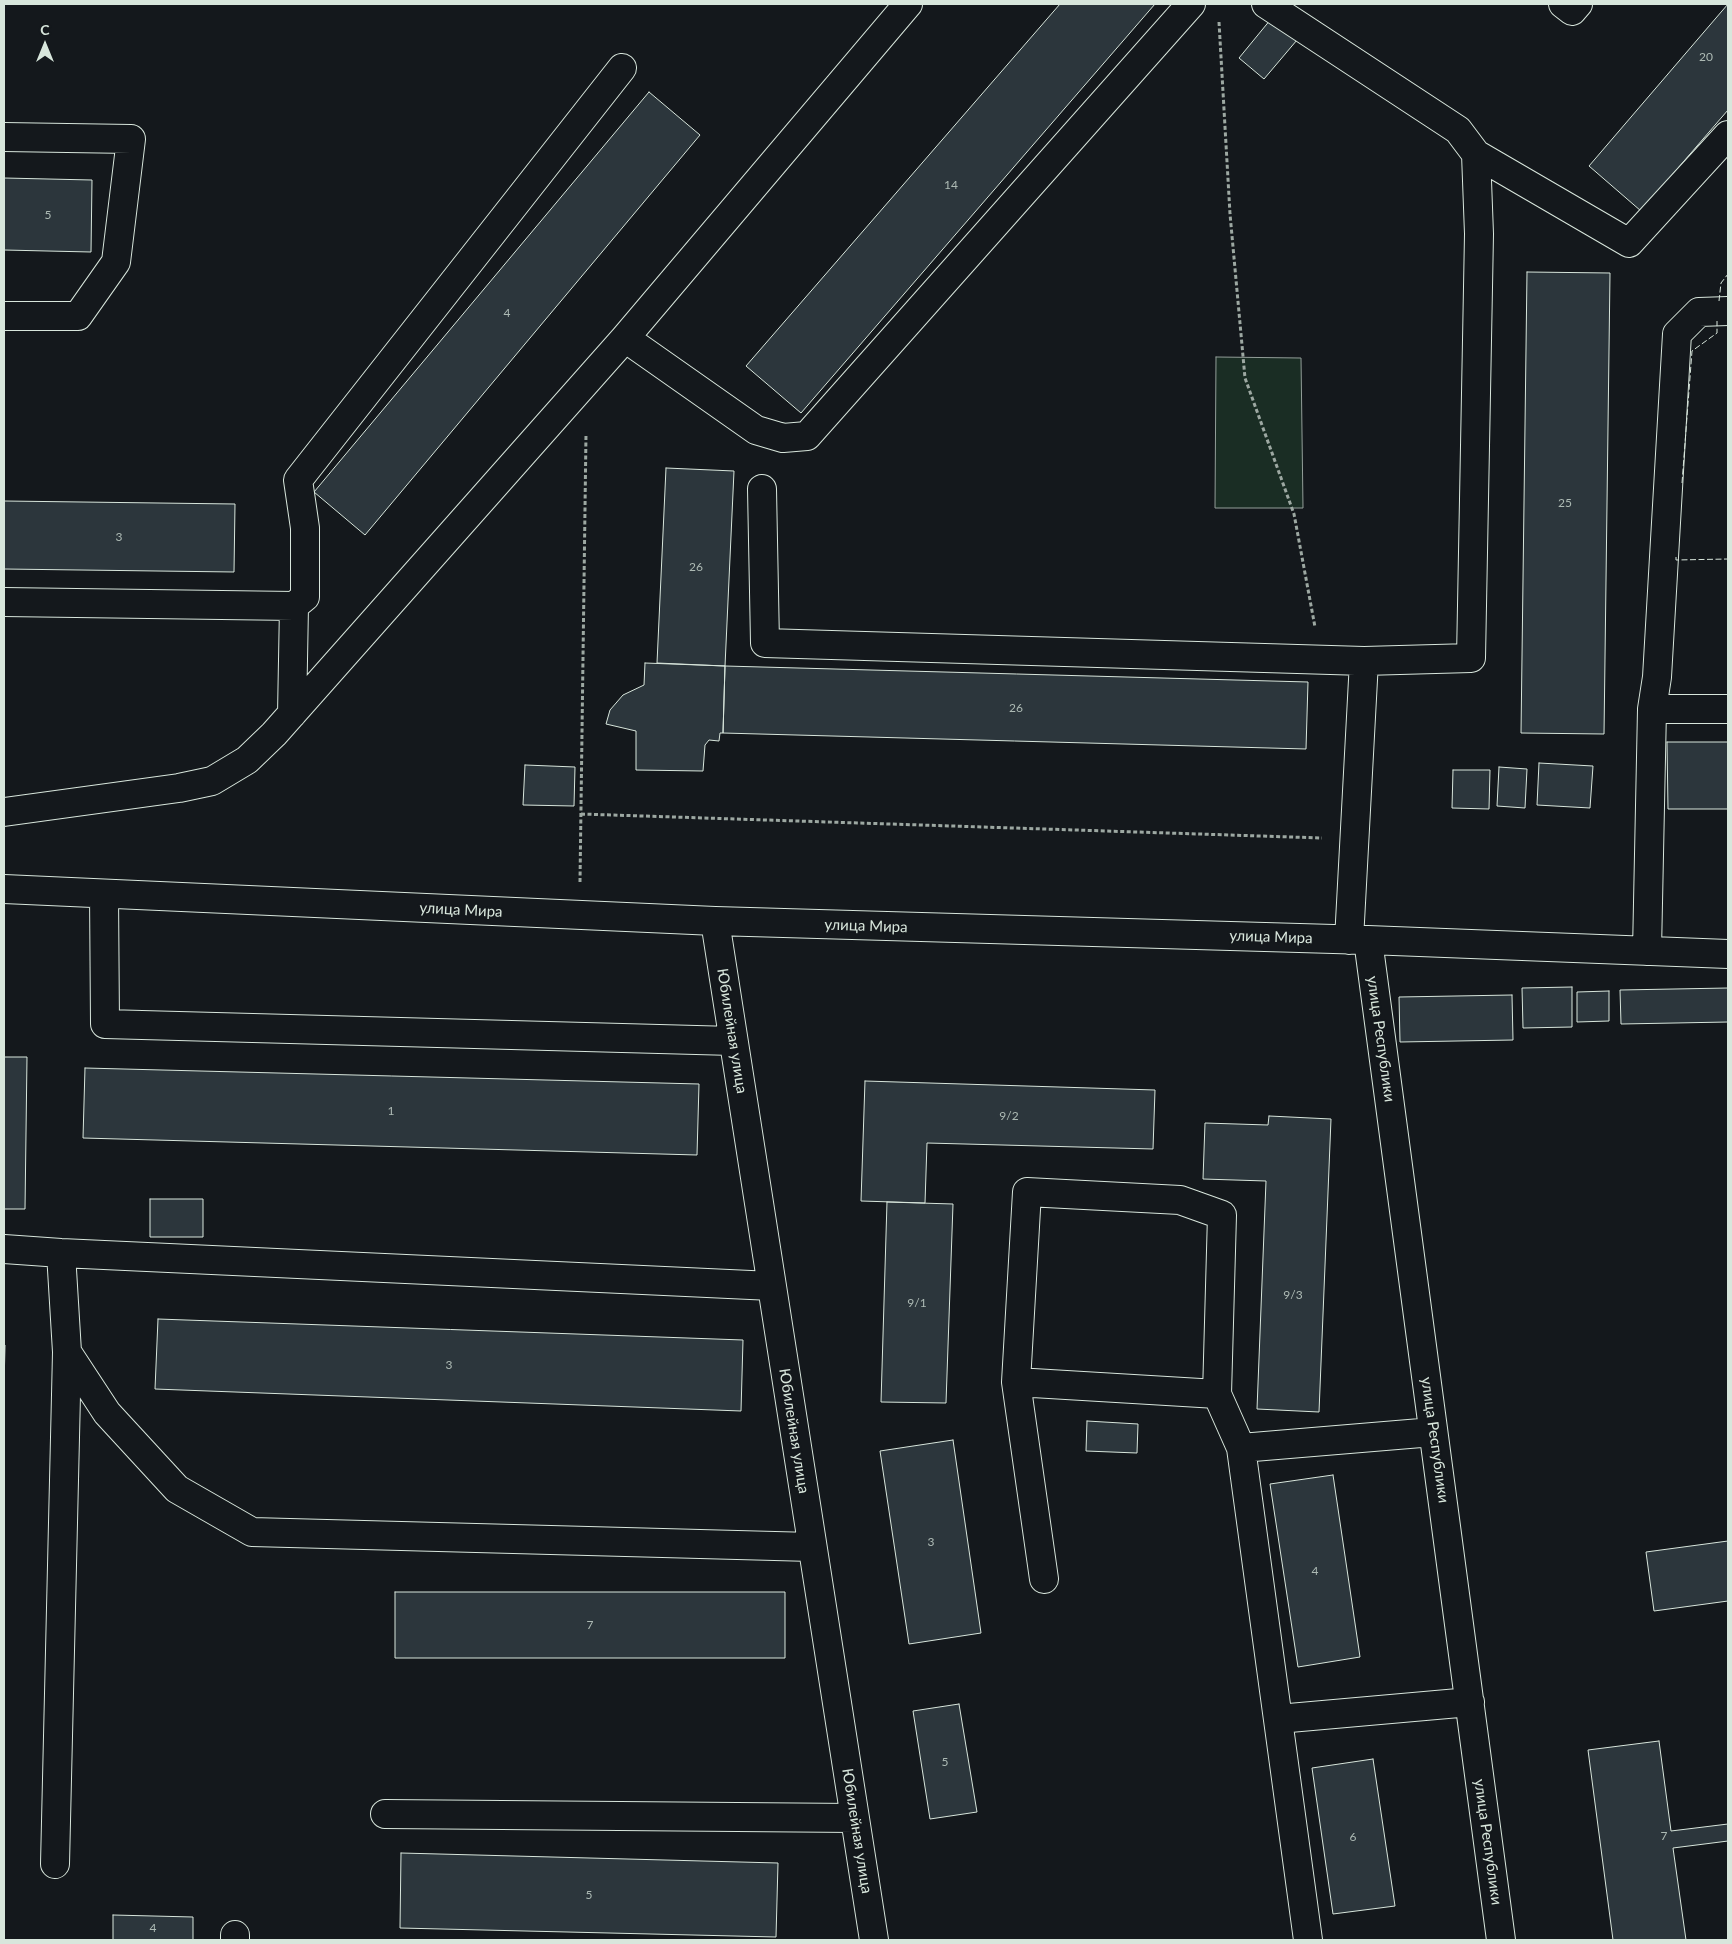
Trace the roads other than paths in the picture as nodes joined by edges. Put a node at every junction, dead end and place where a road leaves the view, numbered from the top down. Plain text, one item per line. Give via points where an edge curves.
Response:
1 (1191, 4) edge
2 (1266, 4) edge
3 (1563, 4) edge
4 (1578, 4) edge
5 (901, 6) edge
6 (622, 68) dead end
7 (1728, 135) edge
8 (4, 137) edge
9 (1476, 154) junction
10 (1728, 312) edge
11 (4, 316) edge
12 (625, 338) junction
13 (762, 489) dead end
14 (4, 602) edge
15 (294, 606) junction
16 (1364, 661) junction
17 (1652, 709) junction
18 (1728, 709) edge
19 (292, 714) junction
20 (4, 812) edge
21 (4, 889) edge
22 (104, 894) junction
23 (715, 921) junction
24 (1359, 940) junction
25 (1647, 951) junction
26 (1728, 954) edge
27 (734, 1041) junction
28 (4, 1249) edge
29 (61, 1253) junction
30 (772, 1286) junction
31 (67, 1352) junction
32 (1016, 1382) junction
33 (1217, 1394) junction
34 (1434, 1432) junction
35 (1241, 1448) junction
36 (812, 1547) junction
37 (1044, 1579) dead end
38 (1470, 1702) junction
39 (1278, 1718) junction
40 (385, 1814) dead end
41 (854, 1818) junction
42 (55, 1864) dead end
43 (874, 1940) edge
44 (1308, 1940) edge
45 (1501, 1940) edge

1 - 12 street via 807,436 783,438 756,430
2 - 9 street via 1458,130
3 - 4 street via 1572,11
5 - 12 street
6 - 15 street via 298,480 305,528 305,597
7 - 9 street via 1629,243
8 - 11 street via 131,139 116,262 78,316
9 - 16 street via 1479,234 1471,658
10 - 17 street via 1699,312 1677,334 1657,677
12 - 19 street
13 - 16 street via 764,643
14 - 15 street
15 - 19 street
16 - 24 street, улица Республики via 1355,840
17 - 18 street
17 - 25 street
19 - 20 street via 247,760 212,781
21 - 22 street, улица Мира
22 - 23 street, улица Мира
22 - 27 street via 105,1024
23 - 24 street, улица Мира
23 - 27 street, Юбилейная улица
24 - 25 street, улица Мира
24 - 34 street, улица Республики
25 - 26 street, улица Мира
27 - 30 street, Юбилейная улица
28 - 29 street
29 - 30 street
29 - 31 street
30 - 36 street, Юбилейная улица
31 - 36 street via 107,1413 176,1489 252,1532
31 - 42 street
32 - 33 street
32 - 33 street via 1027,1192 1180,1200 1222,1215
32 - 37 street
33 - 35 street
34 - 35 street
34 - 38 street, улица Республики
35 - 39 street
36 - 41 street, Юбилейная улица
38 - 39 street
38 - 45 street, улица Республики
39 - 44 street
40 - 41 street
41 - 43 street, Юбилейная улица

